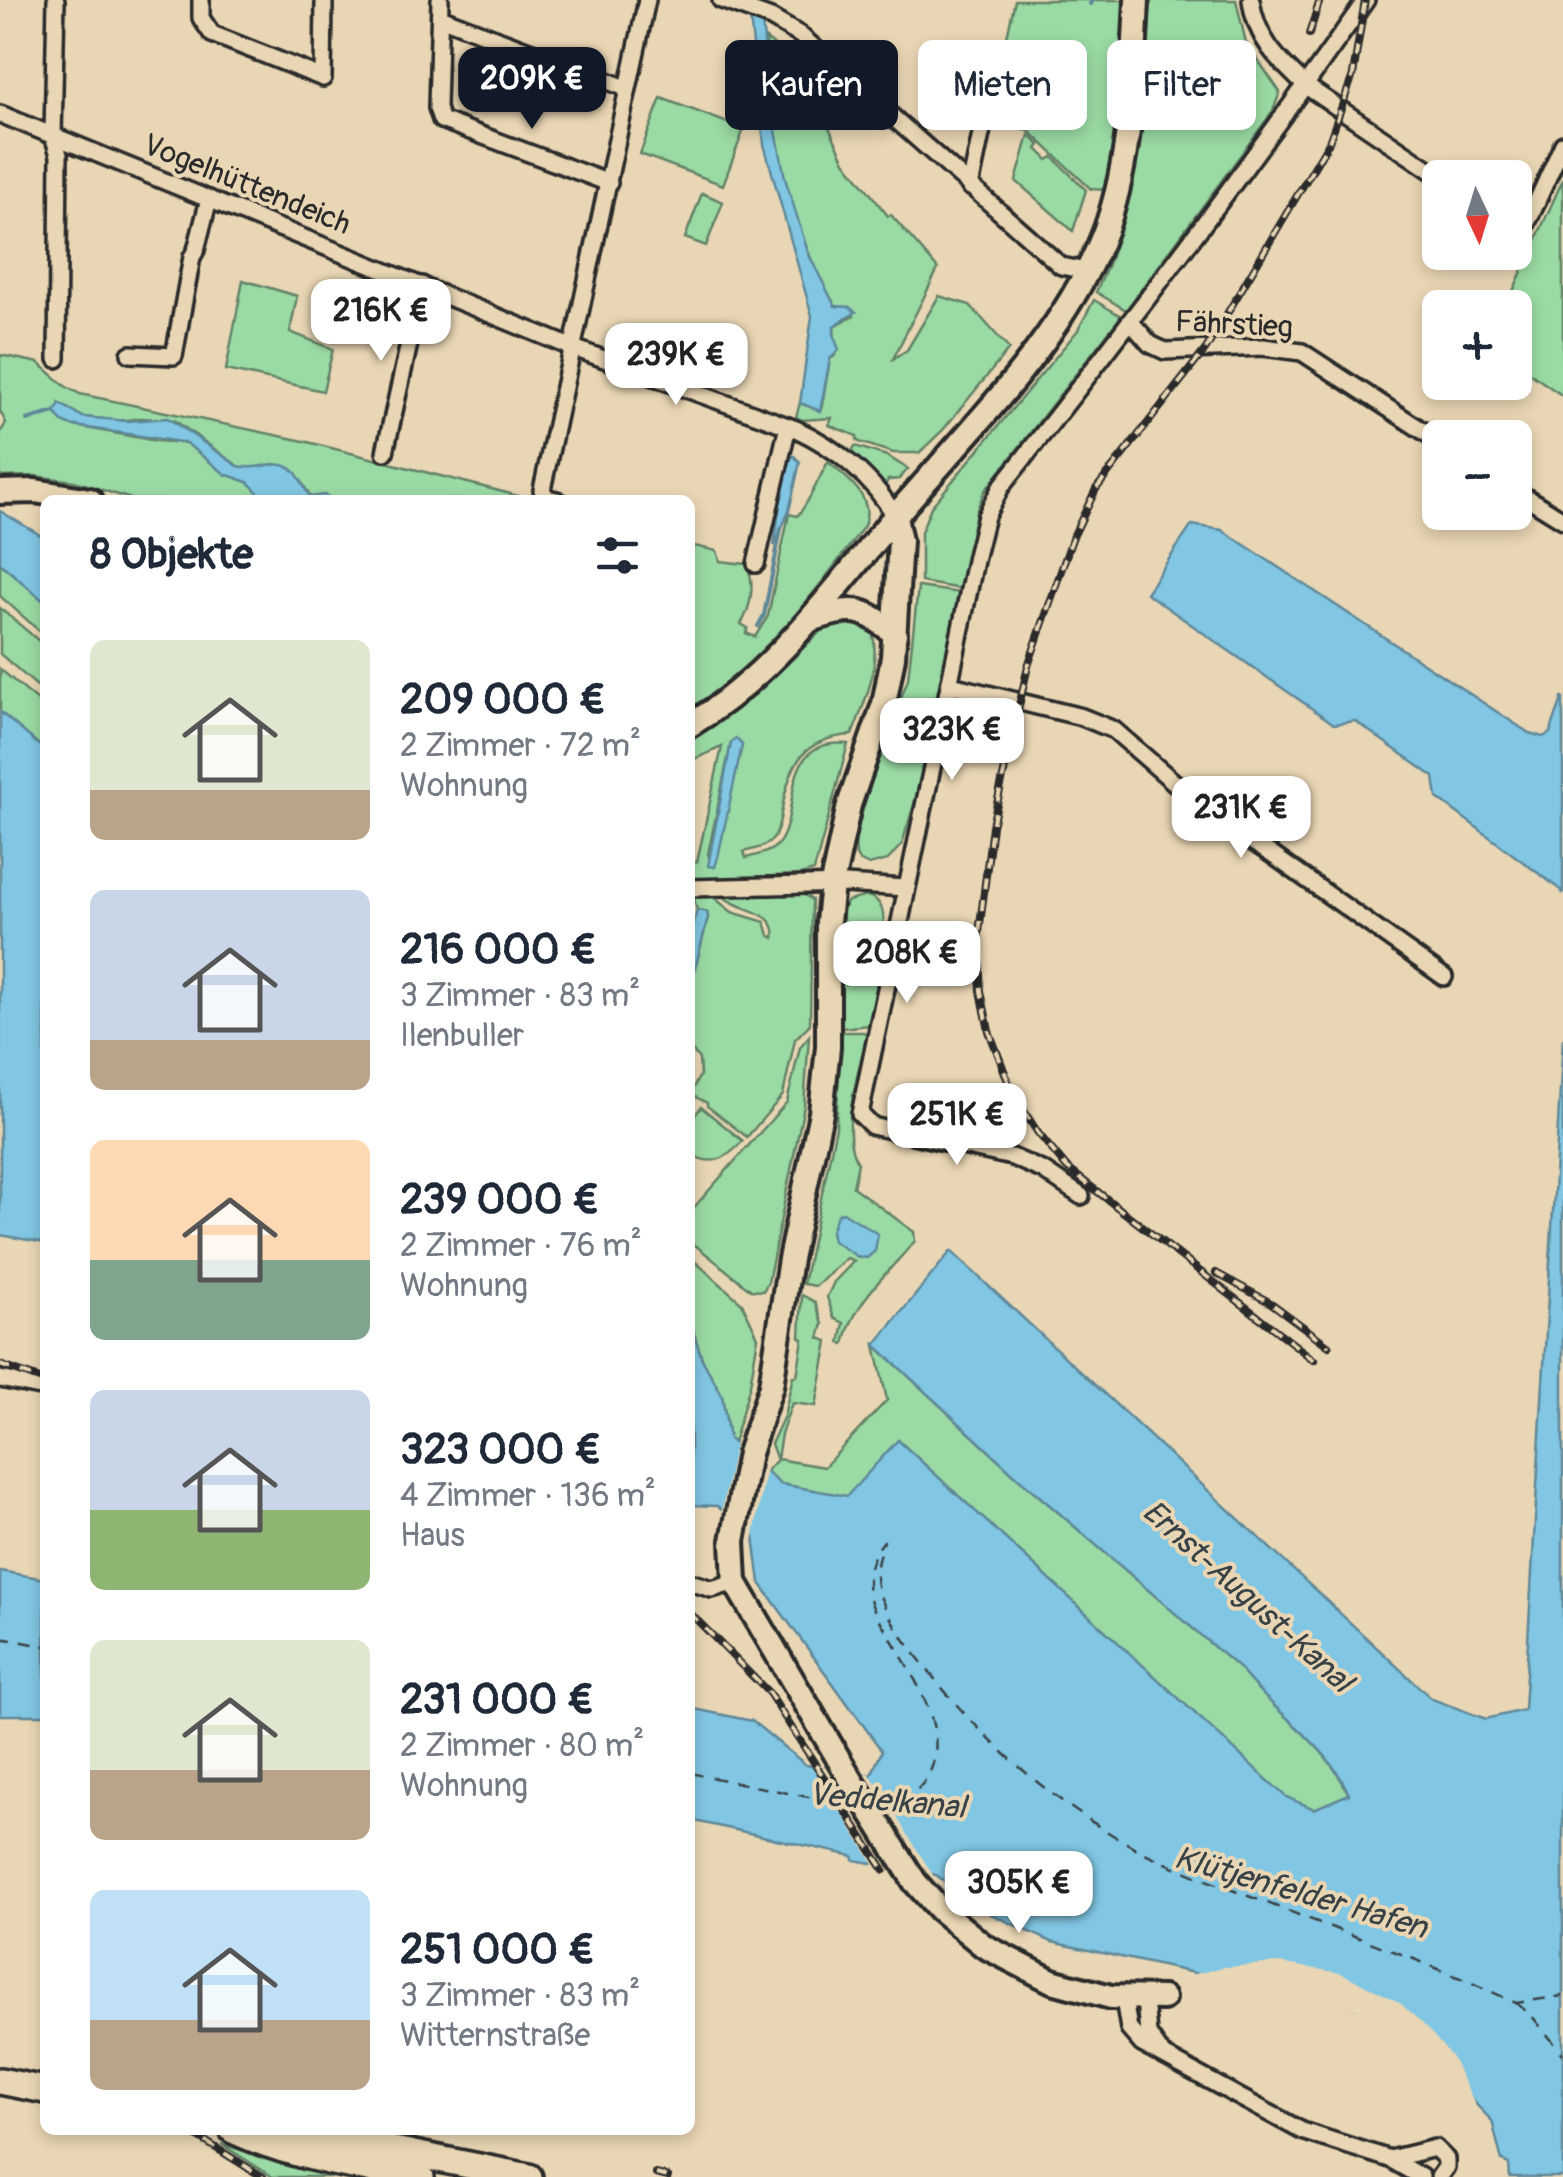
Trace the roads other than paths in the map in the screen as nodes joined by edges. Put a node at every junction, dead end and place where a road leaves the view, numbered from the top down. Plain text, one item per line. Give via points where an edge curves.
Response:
1 (56, 0) edge
2 (201, 0) edge
3 (324, 0) edge
4 (647, 0) edge
5 (1137, 0) edge
6 (1251, 0) edge
7 (1366, 0) edge
8 (728, 2) edge
9 (440, 8) edge
10 (1306, 86) junction
11 (626, 88) junction
12 (0, 114) edge
13 (982, 130) edge
14 (53, 136) junction
15 (1563, 144) edge
16 (1422, 164) edge
17 (609, 184) junction
18 (970, 187) junction
19 (210, 198) junction
20 (1532, 212) edge
21 (1086, 272) junction
22 (422, 285) junction
23 (1130, 321) junction
24 (571, 347) junction
25 (130, 354) dead end
26 (57, 359) dead end
27 (792, 427) junction
28 (1422, 430) edge
29 (385, 452) dead end
30 (0, 492) edge
31 (59, 495) edge
32 (546, 495) edge
33 (1532, 501) edge
34 (895, 517) junction
35 (1563, 520) edge
36 (756, 564) dead end
37 (806, 621) junction
38 (896, 634) junction
39 (951, 685) junction
40 (695, 721) edge
41 (832, 884) junction
42 (695, 888) edge
43 (904, 888) junction
44 (1444, 977) dead end
45 (1081, 1196) dead end
46 (0, 1378) edge
47 (40, 1387) edge
48 (735, 1582) junction
49 (695, 1583) edge
50 (1144, 1999) joint
51 (0, 2081) edge
52 (40, 2089) edge
53 (244, 2135) edge
54 (308, 2135) edge
55 (1390, 2159) junction
56 (412, 2173) edge
57 (528, 2177) edge
58 (1421, 2177) edge
59 (1439, 2177) edge

1 - 14 street
2 - 3 street via 201,18 212,34 324,78
4 - 11 street
5 - 21 street via 1125,158
6 - 10 street via 1263,41
7 - 10 street
8 - 18 street via 804,38
9 - 11 street
9 - 17 street via 441,120
10 - 16 street
10 - 23 street
11 - 17 street
12 - 14 street, Vogelhüttendeich
13 - 18 street
14 - 19 street, Vogelhüttendeich
14 - 26 street via 60,155
15 - 20 street
17 - 24 street
18 - 21 street via 1060,266
19 - 22 street, Vogelhüttendeich
19 - 25 street via 174,356
21 - 34 street via 1036,351
22 - 24 street, Vogelhüttendeich
22 - 29 street
23 - 28 street, Fährstieg via 1165,351 1302,352
23 - 39 street via 1000,486 976,556
24 - 27 street, Vogelhüttendeich
24 - 32 street
27 - 34 street, Vogelhüttendeich via 854,466
27 - 36 street
30 - 31 street
33 - 35 street
34 - 37 street
34 - 38 street
37 - 38 street via 853,609
37 - 40 street via 751,681
38 - 41 street via 889,682 849,804
39 - 43 street
39 - 44 street via 1114,730 1214,817
41 - 42 street
41 - 43 street
41 - 48 street via 824,1088 771,1386 749,1453 736,1526
43 - 45 street via 860,1114 872,1126 1030,1163
46 - 47 street
48 - 49 street via 712,1588
48 - 50 street via 911,1875 954,1923 1015,1964 1078,1991
50 - 55 street via 1148,2034 1160,2051 1302,2131
51 - 52 main road
53 - 56 main road
54 - 56 main road
55 - 58 street
55 - 59 street via 1435,2148 1446,2159
56 - 57 main road

